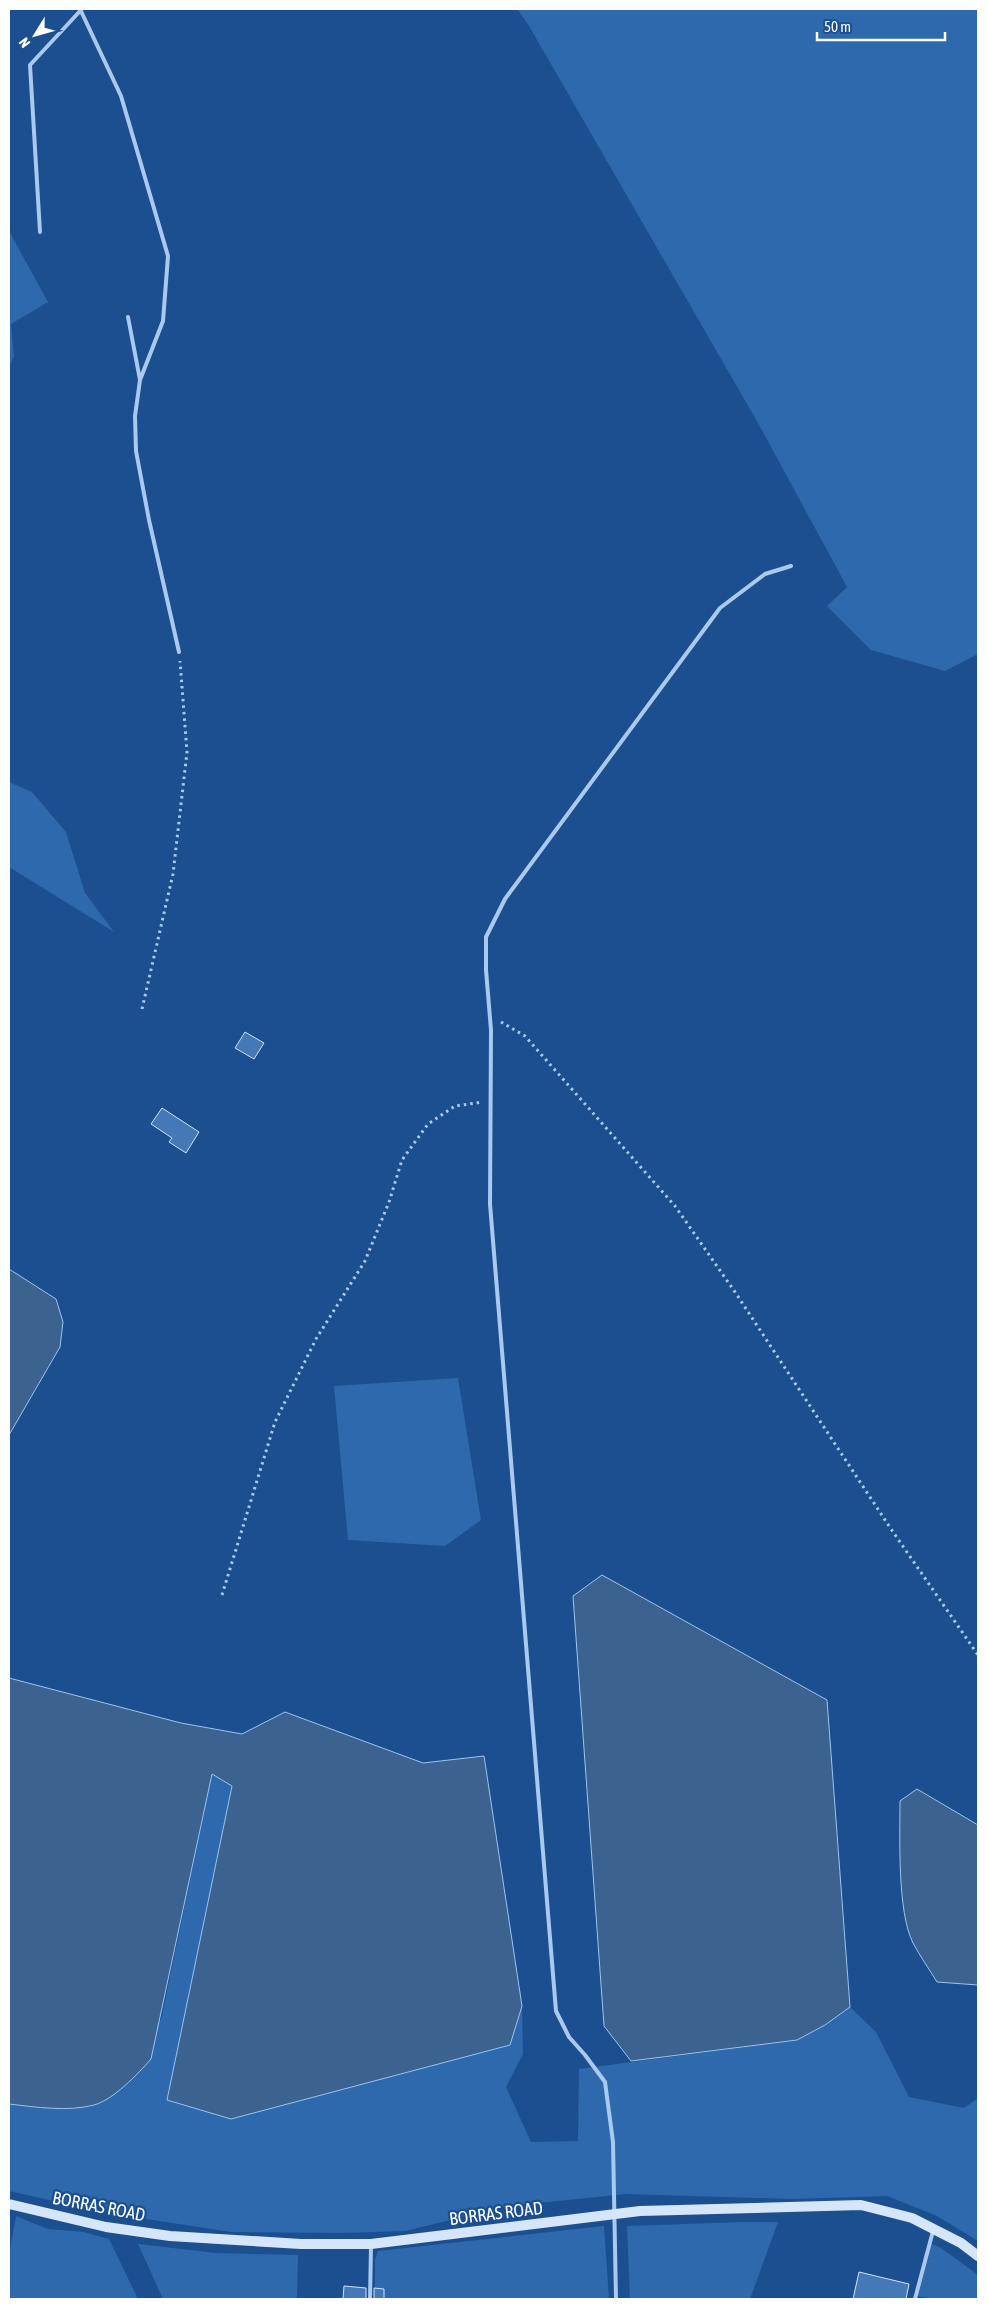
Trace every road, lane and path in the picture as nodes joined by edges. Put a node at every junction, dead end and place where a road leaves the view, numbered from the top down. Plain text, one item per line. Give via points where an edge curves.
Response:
1 (80, 9) edge
2 (40, 232) dead end
3 (128, 317) dead end
4 (140, 380) junction
5 (791, 566) dead end
6 (179, 652) joint
7 (142, 1009) dead end
8 (490, 1016) junction
9 (490, 1100) junction
10 (222, 1595) dead end
11 (978, 1655) edge
12 (9, 2204) edge
13 (614, 2214) junction
14 (934, 2228) junction
15 (371, 2244) junction
16 (978, 2256) edge
17 (370, 2299) edge
18 (616, 2299) edge
19 (914, 2299) edge

1 - 2 lane via 30,65
1 - 4 lane via 121,96 168,256 163,321
3 - 4 lane
4 - 6 lane via 135,416 136,451 148,520
5 - 8 lane via 765,574 720,608 505,899 486,937
6 - 7 path via 187,752 173,874
8 - 9 lane
8 - 11 path via 525,1036 675,1206
9 - 10 path via 455,1106 428,1124 402,1160 390,1202 364,1262 316,1339 275,1422
9 - 13 lane via 490,1204 556,2011 569,2037 605,2082 613,2142
12 - 15 street, BORRAS ROAD via 106,2227 170,2236 301,2244
13 - 14 street, BORRAS ROAD via 861,2205 912,2218
13 - 15 street, BORRAS ROAD
13 - 18 lane
14 - 16 street, BORRAS ROAD
14 - 19 lane
15 - 17 lane

